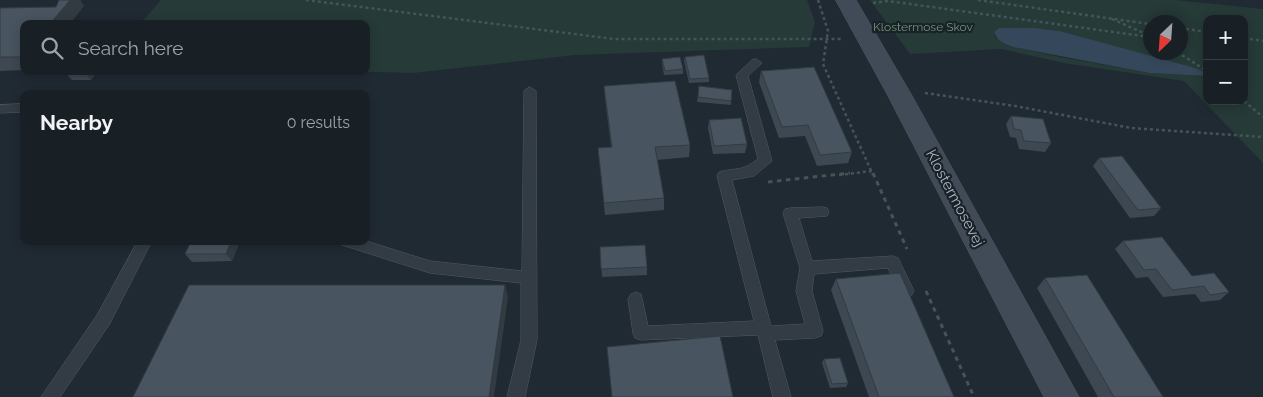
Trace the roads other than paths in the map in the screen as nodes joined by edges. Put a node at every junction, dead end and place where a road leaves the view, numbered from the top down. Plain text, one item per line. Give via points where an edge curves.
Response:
1 (848, 4) edge
2 (756, 63) dead end
3 (530, 91) dead end
4 (20, 108) edge
5 (0, 109) edge
6 (822, 212) dead end
7 (143, 245) edge
8 (360, 245) edge
9 (807, 268) junction
10 (529, 278) junction
11 (636, 299) dead end
12 (913, 307) edge
13 (765, 331) junction
14 (50, 397) edge
15 (516, 397) edge
16 (782, 397) edge
17 (1062, 397) edge

1 - 17 main road, Klostermosevej
2 - 13 lane via 742,75 765,161 749,173 724,176
3 - 10 lane
4 - 5 lane
6 - 9 lane via 790,212
7 - 14 lane via 103,320
8 - 10 lane via 430,267
9 - 12 lane via 893,262
9 - 13 lane via 804,291 815,331
10 - 15 lane via 529,340
11 - 13 lane via 641,333
13 - 16 lane

